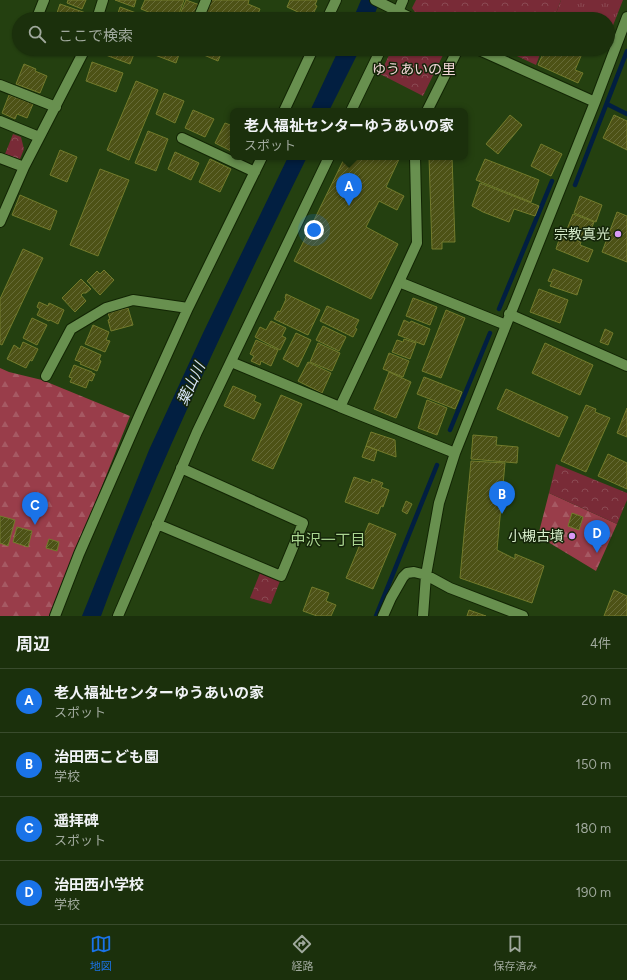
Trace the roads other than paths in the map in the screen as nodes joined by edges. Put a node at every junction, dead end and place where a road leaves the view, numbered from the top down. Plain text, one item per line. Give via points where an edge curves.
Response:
1 (44, 0) edge
2 (103, 0) edge
3 (206, 0) edge
4 (336, 0) edge
5 (374, 0) edge
6 (403, 0) edge
7 (39, 12) edge
8 (99, 12) edge
9 (201, 12) edge
10 (330, 12) edge
11 (392, 12) edge
12 (395, 12) edge
13 (627, 16) edge
14 (615, 48) edge
15 (82, 56) edge
16 (310, 56) edge
17 (378, 56) edge
18 (454, 56) edge
19 (493, 56) edge
20 (612, 56) edge
21 (0, 85) edge
22 (595, 102) junction
23 (56, 107) junction
24 (285, 108) edge
25 (352, 108) edge
26 (428, 108) edge
27 (0, 121) edge
28 (39, 137) junction
29 (182, 138) dead end
30 (0, 158) edge
31 (261, 160) edge
32 (328, 160) edge
33 (415, 160) edge
34 (24, 167) junction
35 (255, 172) junction
36 (0, 222) edge
37 (399, 282) junction
38 (188, 308) junction
39 (509, 314) junction
40 (506, 325) junction
41 (231, 362) junction
42 (627, 366) edge
43 (46, 376) dead end
44 (340, 407) junction
45 (455, 453) junction
46 (181, 468) junction
47 (157, 524) junction
48 (426, 575) junction
49 (55, 616) edge
50 (118, 616) edge
51 (383, 616) edge
52 (424, 616) edge
53 (523, 616) edge

1 - 7 street
2 - 8 street
3 - 9 street
4 - 10 street
5 - 11 street
6 - 12 street
13 - 14 street
15 - 23 street
16 - 24 street
17 - 25 street
18 - 26 street
19 - 22 street
20 - 22 street
21 - 23 street
22 - 39 street
23 - 28 street
27 - 28 street
28 - 34 street
29 - 35 street
30 - 34 street
31 - 35 street
32 - 41 street
33 - 37 street via 417,243
34 - 36 street
35 - 38 street
37 - 40 street
37 - 44 street
38 - 43 street via 133,300 106,308 71,329
38 - 49 street via 79,554
39 - 40 street
39 - 42 street
40 - 45 street
41 - 44 street
41 - 46 street
44 - 45 street
45 - 48 street via 439,503
46 - 47 street
46 - 47 street via 303,523 281,576
47 - 50 street
48 - 51 street via 407,573
48 - 52 street
48 - 53 street via 450,588

